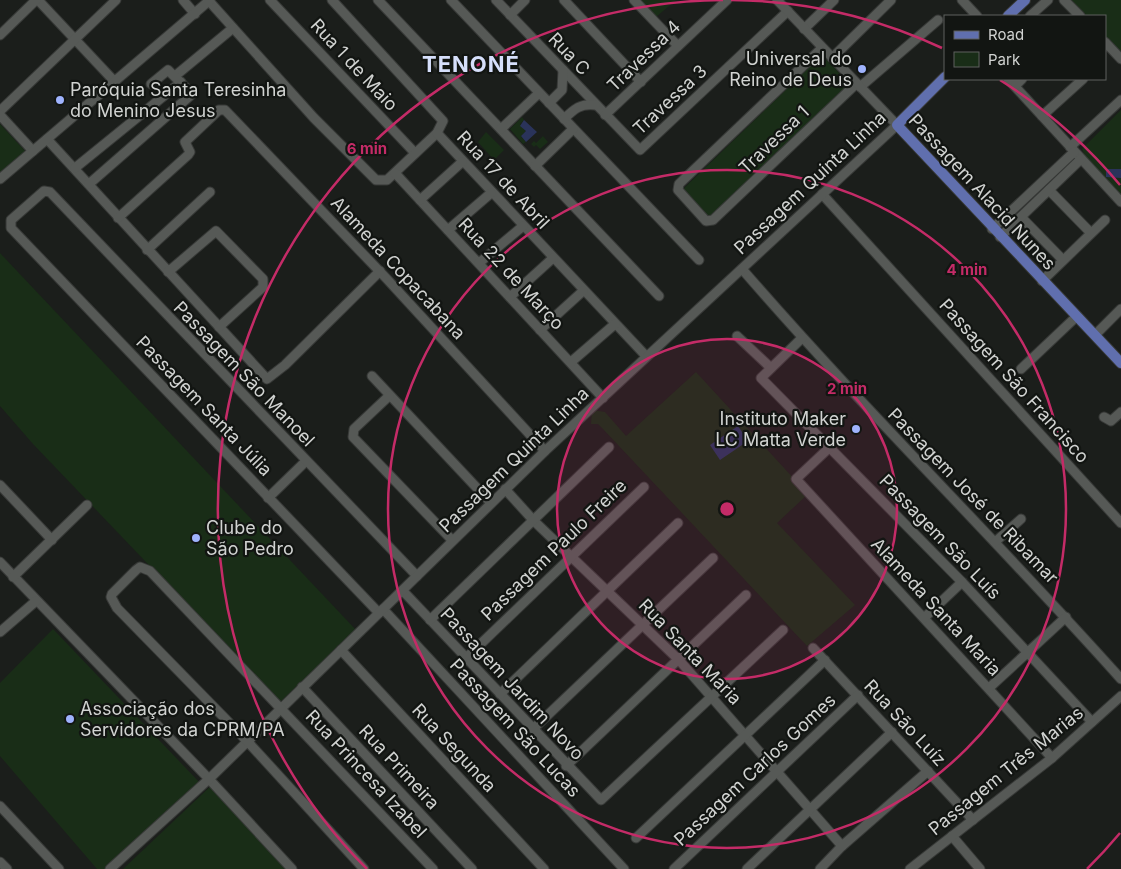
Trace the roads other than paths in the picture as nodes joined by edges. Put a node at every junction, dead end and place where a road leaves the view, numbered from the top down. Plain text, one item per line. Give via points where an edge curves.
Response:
1 (37, 0) edge
2 (116, 0) edge
3 (183, 0) edge
4 (270, 0) edge
5 (332, 0) edge
6 (378, 0) edge
7 (451, 0) edge
8 (496, 0) edge
9 (526, 0) edge
10 (564, 0) edge
11 (634, 0) edge
12 (727, 0) edge
13 (777, 0) edge
14 (834, 0) edge
15 (891, 0) edge
16 (962, 0) edge
17 (1025, 0) edge
18 (1048, 0) edge
19 (1064, 0) edge
20 (207, 1) edge
21 (788, 11) junction
22 (195, 14) junction
23 (510, 15) junction
24 (976, 15) edge
25 (1009, 15) edge
26 (1031, 15) edge
27 (1079, 15) edge
28 (938, 20) dead end
29 (233, 28) junction
30 (804, 29) junction
31 (0, 35) edge
32 (75, 40) junction
33 (1106, 43) edge
34 (678, 46) junction
35 (822, 48) junction
36 (1113, 50) junction
37 (1106, 57) edge
38 (832, 58) junction
39 (1121, 59) edge
40 (563, 70) junction
41 (944, 78) edge
42 (178, 79) junction
43 (1009, 80) edge
44 (1021, 80) edge
45 (1081, 80) edge
46 (115, 82) junction
47 (641, 82) junction
48 (151, 84) dead end
49 (858, 85) junction
50 (1015, 86) junction
51 (539, 93) junction
52 (1121, 100) edge
53 (549, 104) junction
54 (595, 105) junction
55 (0, 111) edge
56 (0, 115) edge
57 (605, 115) junction
58 (1042, 116) junction
59 (564, 119) junction
60 (897, 125) junction
61 (500, 129) junction
62 (573, 129) junction
63 (437, 133) junction
64 (47, 139) junction
65 (638, 149) joint
66 (1072, 149) junction
67 (33, 151) junction
68 (415, 153) junction
69 (1081, 159) junction
70 (462, 162) junction
71 (535, 166) junction
72 (75, 168) junction
73 (395, 173) junction
74 (0, 179) edge
75 (89, 184) junction
76 (1049, 190) junction
77 (210, 192) dead end
78 (491, 193) junction
79 (822, 194) junction
80 (420, 200) junction
81 (1121, 202) edge
82 (1021, 217) junction
83 (118, 218) junction
84 (12, 220) joint
85 (1105, 220) dead end
86 (523, 226) junction
87 (992, 229) junction
88 (448, 230) junction
89 (1090, 231) dead end
90 (1000, 237) junction
91 (148, 250) junction
92 (553, 258) junction
93 (1061, 258) dead end
94 (699, 260) dead end
95 (479, 263) junction
96 (742, 269) junction
97 (380, 271) junction
98 (168, 272) junction
99 (1042, 281) junction
100 (583, 291) junction
101 (659, 296) dead end
102 (510, 297) junction
103 (1121, 309) edge
104 (1077, 316) junction
105 (615, 324) junction
106 (218, 326) junction
107 (540, 330) junction
108 (1094, 335) junction
109 (737, 336) dead end
110 (802, 338) junction
111 (646, 356) junction
112 (571, 362) junction
113 (1121, 363) edge
114 (771, 368) junction
115 (1021, 369) dead end
116 (372, 376) dead end
117 (389, 396) junction
118 (603, 398) junction
119 (1121, 412) edge
120 (1104, 417) dead end
121 (609, 447) dead end
122 (830, 447) junction
123 (546, 451) junction
124 (306, 462) junction
125 (0, 485) edge
126 (644, 486) dead end
127 (505, 489) junction
128 (268, 498) junction
129 (491, 503) junction
130 (87, 505) dead end
131 (1021, 519) dead end
132 (534, 521) junction
133 (678, 523) dead end
134 (1121, 523) edge
135 (52, 540) junction
136 (452, 540) junction
137 (995, 542) junction
138 (572, 557) junction
139 (713, 558) dead end
140 (0, 562) edge
141 (417, 576) junction
142 (13, 577) junction
143 (962, 582) junction
144 (608, 590) junction
145 (402, 591) junction
146 (746, 595) dead end
147 (36, 601) junction
148 (381, 611) junction
149 (1066, 617) junction
150 (924, 618) junction
151 (430, 620) junction
152 (644, 624) junction
153 (783, 630) dead end
154 (0, 632) edge
155 (814, 648) dead end
156 (341, 650) junction
157 (1027, 654) junction
158 (466, 658) junction
159 (679, 660) junction
160 (824, 660) junction
161 (1121, 679) edge
162 (302, 687) junction
163 (989, 688) junction
164 (500, 694) junction
165 (858, 696) junction
166 (1121, 696) edge
167 (712, 697) junction
168 (282, 708) junction
169 (1092, 722) junction
170 (532, 729) junction
171 (892, 732) junction
172 (745, 734) junction
173 (248, 742) junction
174 (1052, 758) junction
175 (566, 766) junction
176 (928, 771) junction
177 (775, 772) junction
178 (210, 780) junction
179 (0, 806) edge
180 (808, 810) junction
181 (973, 820) junction
182 (952, 836) junction
183 (636, 838) dead end
184 (842, 846) junction
185 (0, 862) edge
186 (7, 869) edge
187 (59, 869) edge
188 (110, 869) edge
189 (292, 869) edge
190 (364, 869) edge
191 (433, 869) edge
192 (472, 869) edge
193 (544, 869) edge
194 (624, 869) edge
195 (674, 869) edge
196 (747, 869) edge
197 (820, 869) edge
198 (910, 869) edge
199 (980, 869) edge

1 - 31 street
1 - 32 street
2 - 32 street
3 - 22 street
4 - 68 street, Rua 1 de Maio
5 - 63 street, Rua 17 de Abril via 439,115 443,121
6 - 61 street
7 - 51 street
8 - 23 street, Rua C
9 - 23 street
10 - 47 street
11 - 34 street
12 - 34 street, Travessa 4
13 - 21 street, Passagem Alacid Nunes
14 - 30 street
15 - 38 street
16 - 24 street
17 - 25 main road
18 - 26 street
19 - 27 street
20 - 22 street
20 - 29 street
21 - 30 street, Passagem Alacid Nunes
21 - 65 street, Travessa 3 via 642,149
22 - 46 street
23 - 40 street, Rua C
28 - 49 street, Travessa 1
29 - 42 street
29 - 73 street via 314,118 376,180 387,180
30 - 35 street, Passagem Alacid Nunes
32 - 46 street
32 - 55 street
33 - 36 street
34 - 47 street, Travessa 4
35 - 38 street, Passagem Alacid Nunes
35 - 49 street, Travessa 1 via 679,184 678,190 706,222 713,220
36 - 37 street
36 - 39 street
38 - 49 street, Passagem Alacid Nunes
40 - 53 street via 562,90
40 - 54 street, Rua C
41 - 60 main road, Passagem Quinta Linha
42 - 48 street via 166,70
42 - 72 street
42 - 75 street via 191,95
43 - 50 street
44 - 50 street
45 - 58 street
46 - 64 street
47 - 57 street, Travessa 4
49 - 60 street, Passagem Alacid Nunes
50 - 58 street
51 - 53 street
51 - 61 street
52 - 66 street
53 - 59 street
54 - 57 street, Rua C
54 - 59 street via 585,104 573,109
56 - 67 street
57 - 65 street, Rua C
58 - 66 street
59 - 62 street
60 - 79 street, Passagem Quinta Linha
60 - 87 main road, Passagem Alacid Nunes
61 - 71 street
62 - 71 street
62 - 94 street
63 - 68 street
63 - 70 street, Rua 17 de Abril
64 - 67 street
64 - 72 street
66 - 69 street
66 - 87 street
67 - 74 street
68 - 73 street
69 - 76 street
69 - 81 street
70 - 78 street, Rua 17 de Abril
70 - 80 street
71 - 101 street
72 - 75 street
73 - 80 street, Rua 22 de Março
75 - 83 street
76 - 82 street
76 - 89 street
77 - 91 street
78 - 86 street, Rua 17 de Abril
78 - 88 street
79 - 96 street, Passagem Quinta Linha
79 - 134 street, Passagem São Francisco
80 - 88 street, Rua 22 de Março
82 - 90 street
82 - 93 street
83 - 91 street
83 - 97 street, Alameda Copacabana via 188,155 190,152 185,142 219,110 225,110
84 - 124 street, Passagem São Manoel via 41,192 50,192
84 - 128 street, Passagem Santa Júlia via 11,228
85 - 99 street
86 - 92 street, Rua 17 de Abril
86 - 95 street
87 - 90 main road, Passagem Alacid Nunes
88 - 95 street, Rua 22 de Março
90 - 99 main road, Passagem Alacid Nunes
91 - 98 street
92 - 100 street, Rua 17 de Abril
92 - 102 street
95 - 102 street, Rua 22 de Março
96 - 110 street, Passagem José de Ribamar
96 - 111 street, Passagem Quinta Linha
97 - 106 street via 270,378 264,377
97 - 123 street, Alameda Copacabana
98 - 106 street
98 - 106 street via 216,231 263,279 263,288
99 - 104 main road, Passagem Alacid Nunes
100 - 105 street, Rua 17 de Abril
100 - 107 street
102 - 107 street, Rua 22 de Março
103 - 108 street
104 - 108 main road, Passagem Alacid Nunes
104 - 115 street
105 - 111 street, Rua 17 de Abril
105 - 112 street
107 - 112 street, Rua 22 de Março
108 - 113 main road, Passagem Alacid Nunes
109 - 114 street
110 - 114 street
110 - 137 street, Passagem José de Ribamar
111 - 118 street, Passagem Quinta Linha
112 - 118 street, Rua 22 de Março
114 - 122 street, Passagem São Luís via 762,378
116 - 117 street
117 - 129 street
117 - 136 street via 354,429 354,437
118 - 123 street, Passagem Quinta Linha
119 - 120 street via 1111,421
121 - 132 street
122 - 143 street, Passagem São Luís
122 - 150 street, Alameda Santa Maria via 796,479
123 - 127 street, Passagem Quinta Linha
124 - 128 street
124 - 141 street, Passagem São Manoel
125 - 135 street
126 - 138 street, Passagem Paulo Freire
127 - 129 street, Passagem Quinta Linha
127 - 132 street, Rua Santa Maria
128 - 148 street, Passagem Santa Júlia
129 - 136 street, Passagem Quinta Linha
130 - 135 street
131 - 137 street
132 - 138 street, Rua Santa Maria
132 - 151 street
133 - 144 street
135 - 142 street
136 - 141 street, Passagem Quinta Linha
137 - 149 street, Passagem José de Ribamar
138 - 144 street, Rua Santa Maria
138 - 158 street, Passagem Paulo Freire
139 - 152 street
140 - 142 street
141 - 145 street, Passagem Quinta Linha
142 - 147 street
143 - 150 street
143 - 157 street, Passagem São Luís
144 - 152 street, Rua Santa Maria
144 - 164 street
145 - 148 street, Passagem Quinta Linha
145 - 151 street, Passagem Jardim Novo
146 - 159 street
147 - 154 street
147 - 178 street
148 - 156 street, Passagem Quinta Linha
148 - 194 street, Passagem São Lucas
149 - 157 street
149 - 161 street, Passagem José de Ribamar
150 - 163 street, Alameda Santa Maria
151 - 158 street, Passagem Jardim Novo
152 - 159 street, Rua Santa Maria
152 - 170 street
153 - 167 street
155 - 160 street, Rua São Luíz
156 - 162 street, Passagem Quinta Linha
156 - 193 street, Rua Segunda
157 - 163 street
157 - 169 street, Passagem São Luís
158 - 164 street, Passagem Jardim Novo
159 - 167 street, Rua Santa Maria
159 - 175 street
160 - 165 street, Rua São Luíz
160 - 172 street
162 - 168 street, Passagem Quinta Linha
162 - 192 street, Rua Primeira
163 - 174 street, Alameda Santa Maria
164 - 170 street, Passagem Jardim Novo
165 - 171 street, Rua São Luíz
165 - 177 street, Passagem Carlos Gomes
166 - 169 street, Passagem Três Marias
167 - 172 street, Rua Santa Maria
167 - 175 street, Passagem Jardim Novo via 603,799 598,798
168 - 173 street, Passagem Quinta Linha
168 - 173 street, Rua Princesa Izabel via 150,571 144,568 136,570 112,594 113,602
168 - 191 street, Rua Princesa Izabel
169 - 174 street, Passagem Três Marias
170 - 175 street, Passagem Jardim Novo
171 - 176 street, Rua São Luíz
171 - 180 street
172 - 177 street, Rua Santa Maria
172 - 183 street
173 - 178 street, Passagem Quinta Linha
173 - 190 street
174 - 181 street, Passagem Três Marias
176 - 181 street, Rua São Luíz
176 - 184 street
177 - 180 street, Rua Santa Maria
177 - 195 street, Passagem Carlos Gomes
178 - 188 street, Passagem Quinta Linha
178 - 189 street
179 - 187 street
180 - 184 street, Rua Santa Maria
180 - 196 street
181 - 182 street, Passagem Três Marias
182 - 198 street, Passagem Três Marias
182 - 199 street
184 - 197 street
185 - 186 street

